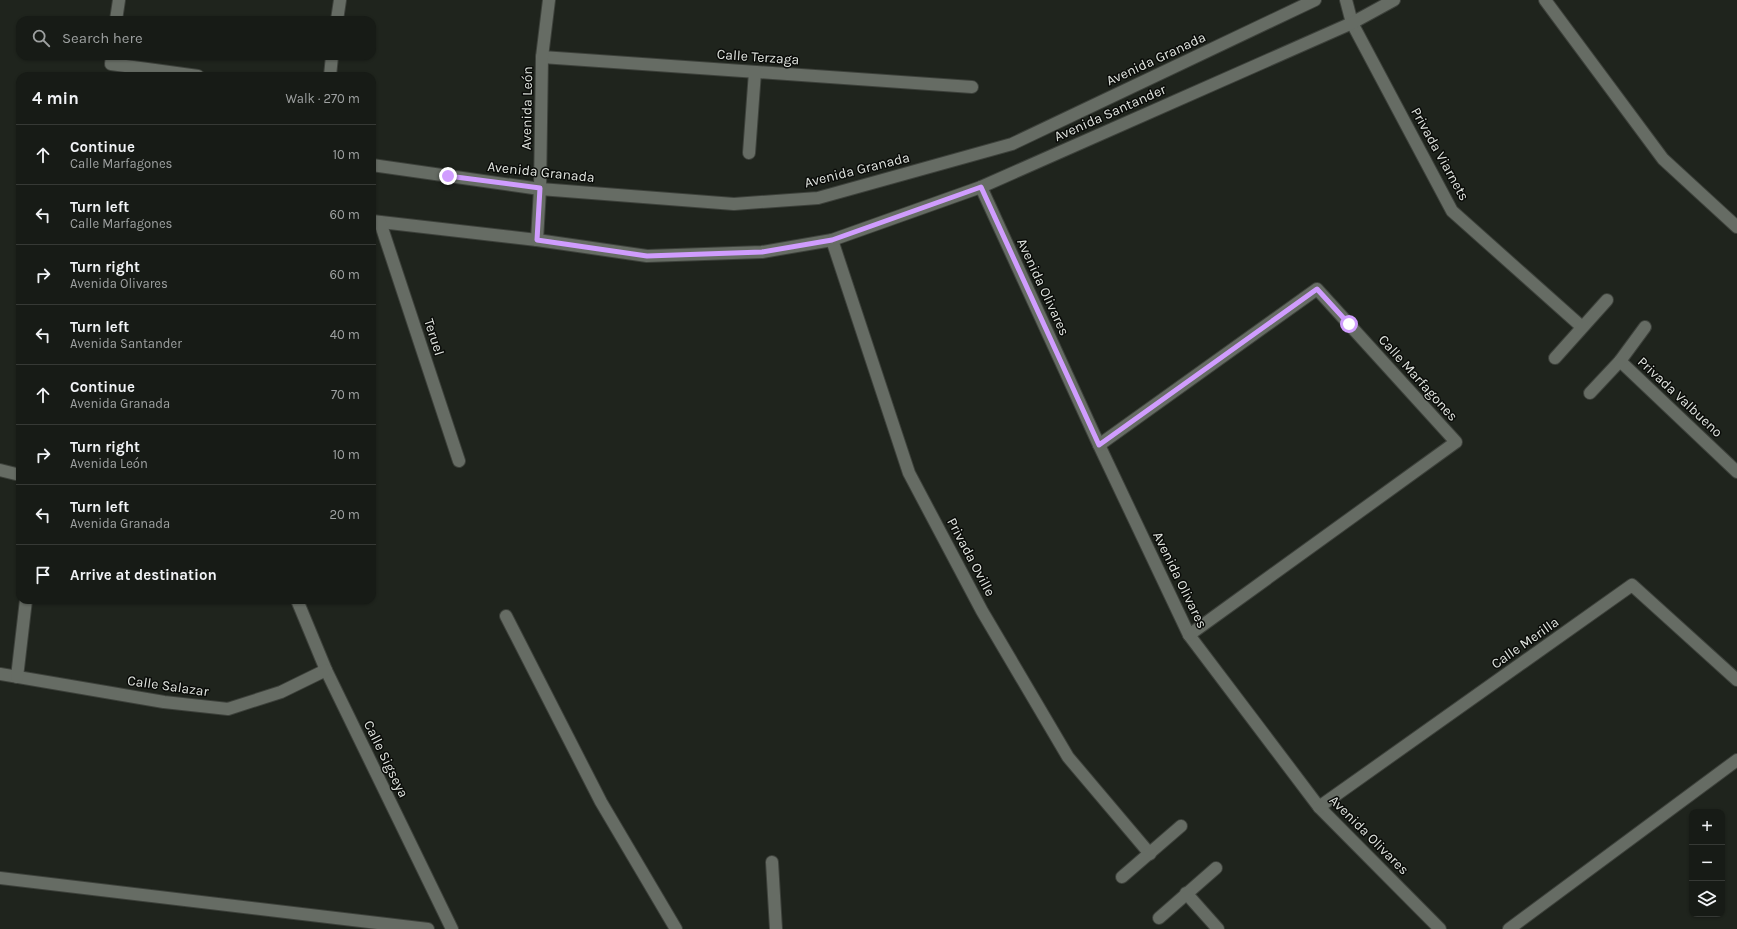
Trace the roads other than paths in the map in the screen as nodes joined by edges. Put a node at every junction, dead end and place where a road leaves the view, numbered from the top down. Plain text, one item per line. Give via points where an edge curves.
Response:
1 (119, 0) edge
2 (340, 0) edge
3 (549, 0) edge
4 (1315, 0) edge
5 (1346, 0) edge
6 (1394, 0) edge
7 (1545, 0) edge
8 (117, 16) edge
9 (338, 16) edge
10 (1352, 23) junction
11 (542, 57) junction
12 (112, 60) edge
13 (332, 60) edge
14 (169, 72) edge
15 (330, 72) edge
16 (755, 72) junction
17 (972, 87) dead end
18 (749, 153) dead end
19 (376, 166) edge
20 (981, 187) junction
21 (540, 188) junction
22 (376, 222) edge
23 (1737, 227) edge
24 (537, 240) junction
25 (832, 240) junction
26 (1607, 300) dead end
27 (1582, 327) junction
28 (1645, 327) dead end
29 (1555, 358) dead end
30 (1620, 361) junction
31 (1590, 393) dead end
32 (1099, 445) junction
33 (459, 461) dead end
34 (0, 470) edge
35 (1737, 472) edge
36 (16, 474) edge
37 (26, 604) edge
38 (299, 604) edge
39 (506, 616) dead end
40 (1189, 635) junction
41 (326, 670) junction
42 (0, 674) edge
43 (17, 676) junction
44 (1737, 680) edge
45 (1737, 760) edge
46 (1319, 807) junction
47 (1182, 826) dead end
48 (1150, 854) junction
49 (772, 862) dead end
50 (1216, 868) dead end
51 (1122, 877) dead end
52 (0, 878) edge
53 (1186, 893) junction
54 (1159, 918) dead end
55 (428, 929) edge
56 (452, 929) edge
57 (676, 929) edge
58 (776, 929) edge
59 (1218, 929) edge
60 (1440, 929) edge
61 (1509, 929) edge

1 - 8 street
2 - 9 street
3 - 11 street, Avenida León
4 - 21 street, Avenida Granada via 1012,144 818,198 734,204
5 - 10 street, Privada Viarnets
6 - 10 street, Avenida Santander
7 - 23 street via 1663,159
10 - 20 street, Avenida Santander
10 - 27 street, Privada Viarnets via 1452,211
11 - 16 street, Calle Terzaga
11 - 21 street, Avenida León
12 - 14 street via 111,64
13 - 15 street
16 - 17 street, Calle Terzaga
16 - 18 street
19 - 21 street, Avenida Granada
20 - 25 street, Avenida Santander
20 - 32 street, Avenida Olivares
21 - 24 street, Avenida León
22 - 24 street
22 - 33 street, Teruel
24 - 25 street via 647,256 762,252
25 - 48 street, Privada Oville via 909,473 982,611 1068,757
26 - 27 street
27 - 29 street
28 - 30 street, Privada Valbueno
30 - 31 street, Privada Valbueno
30 - 35 street, Privada Valbueno
32 - 40 street, Avenida Olivares
32 - 40 street, Calle Marfagones via 1317,289 1456,442
34 - 36 street
37 - 43 street
38 - 41 street, Calle Sigseya
39 - 57 street via 601,802
40 - 46 street, Avenida Olivares
41 - 43 street, Calle Salazar via 281,692 228,709 164,702
41 - 56 street, Calle Sigseya
42 - 43 street, Calle Salazar
44 - 46 street, Calle Merilla via 1632,585
45 - 61 street
46 - 60 street, Avenida Olivares
47 - 48 street
48 - 51 street
49 - 58 street
50 - 53 street
52 - 55 street
53 - 54 street
53 - 59 street

